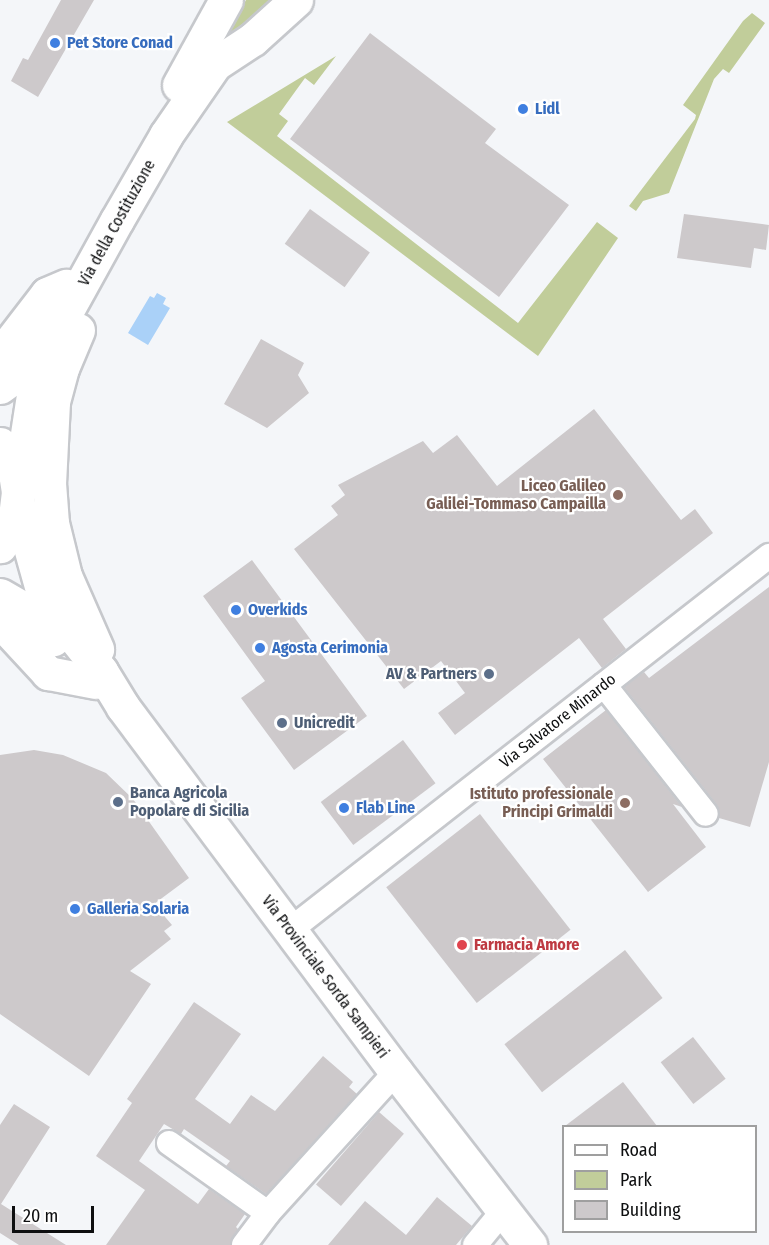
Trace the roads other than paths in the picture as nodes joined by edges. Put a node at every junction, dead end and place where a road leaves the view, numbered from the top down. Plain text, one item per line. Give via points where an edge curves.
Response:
1 (226, 0) edge
2 (296, 0) edge
3 (117, 220) junction
4 (66, 286) junction
5 (0, 355) edge
6 (0, 387) edge
7 (0, 444) edge
8 (18, 498) junction
9 (0, 546) edge
10 (769, 556) edge
11 (0, 595) edge
12 (0, 621) edge
13 (98, 677) junction
14 (604, 685) junction
15 (706, 814) dead end
16 (290, 930) junction
17 (396, 1072) junction
18 (170, 1143) dead end
19 (503, 1211) junction
20 (268, 1213) junction
21 (244, 1245) edge
22 (475, 1245) edge
23 (530, 1245) edge

1 - 4 street, Via della Costituzione
2 - 3 street, Via della Costituzione via 253,39 215,64 166,135
3 - 8 street, Via della Costituzione via 38,363
3 - 13 street via 97,298 75,335 62,368 49,442 52,523 65,576 97,648
4 - 5 street via 47,294
4 - 6 street, Via della Costituzione via 24,361
7 - 8 street via 15,473
8 - 9 street via 14,523
8 - 13 street via 45,602
10 - 14 street, Via Salvatore Minardo
11 - 13 street via 26,610
12 - 13 street via 48,673
13 - 16 street, Via Provinciale Sorda Sampieri
14 - 15 street
14 - 16 street, Via Salvatore Minardo
16 - 17 street, Via Provinciale Sorda Sampieri
17 - 19 street, Via Provinciale Sorda Sampieri
17 - 20 street
18 - 20 street
19 - 22 street
19 - 23 street, Via Provinciale Sorda Sampieri
20 - 21 street

